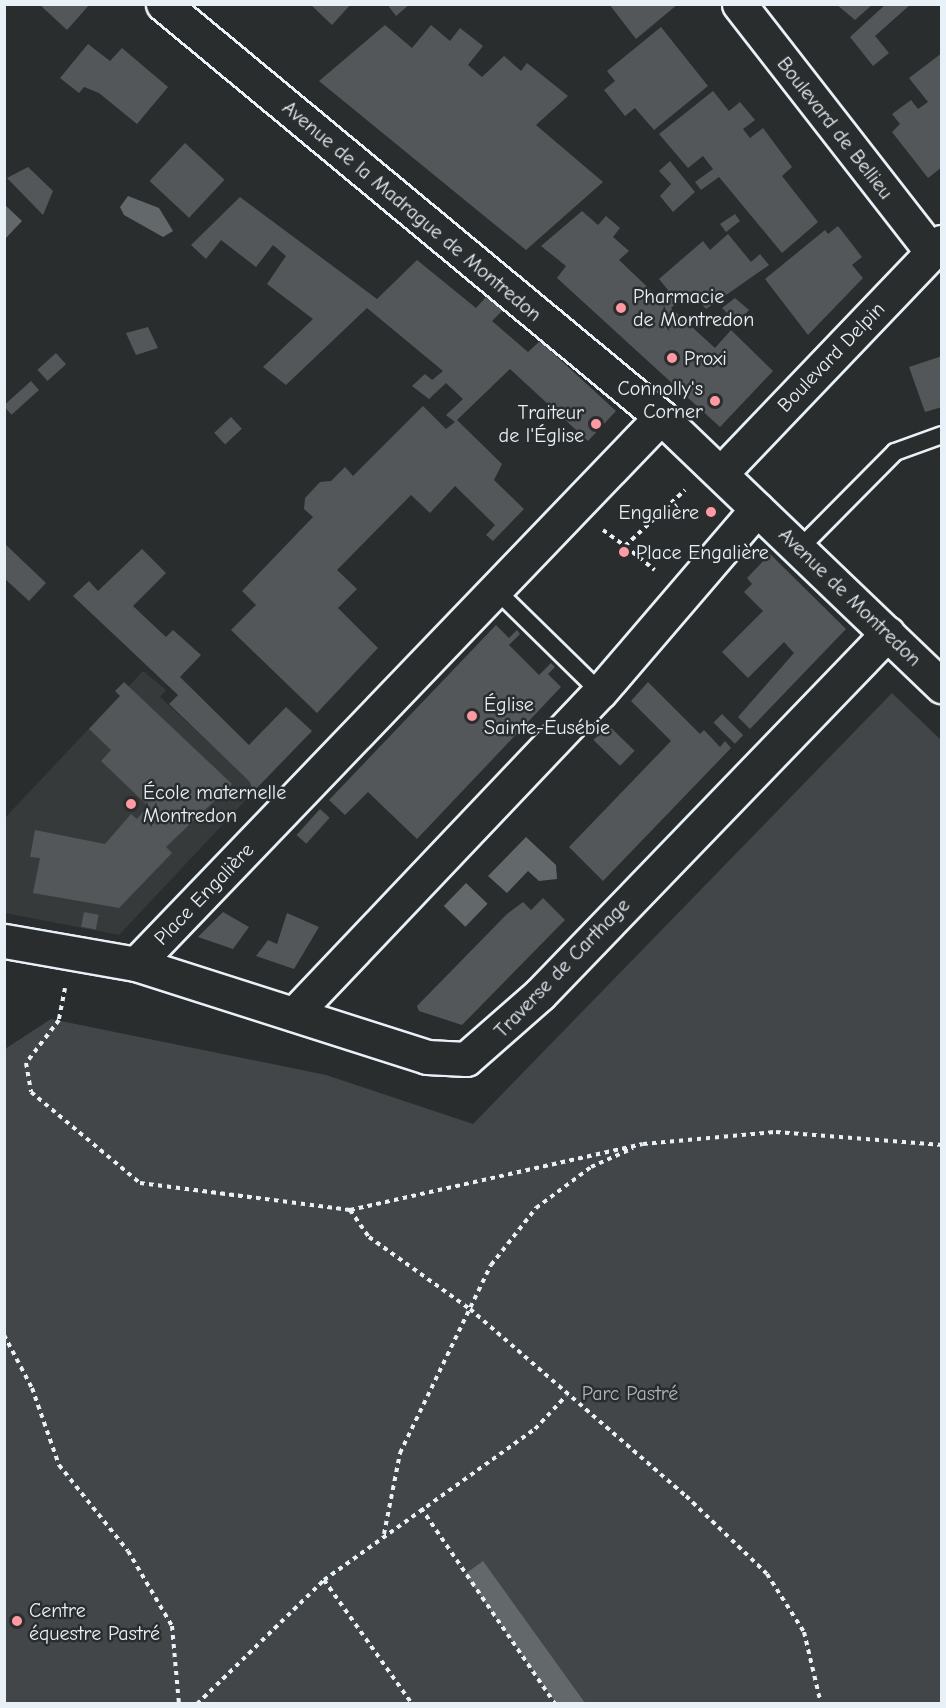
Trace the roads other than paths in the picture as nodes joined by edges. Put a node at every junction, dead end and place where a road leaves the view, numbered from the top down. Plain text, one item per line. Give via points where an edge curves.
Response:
1 (163, 4) edge
2 (739, 4) edge
3 (937, 247) edge
4 (661, 417) junction
5 (942, 435) edge
6 (716, 469) junction
7 (757, 509) junction
8 (800, 548) junction
9 (496, 590) junction
10 (888, 633) junction
11 (942, 686) edge
12 (600, 692) junction
13 (11, 948) edge
14 (136, 964) junction
15 (294, 1014) junction

1 - 4 street, Avenue de la Madrague de Montredon
2 - 3 street, Boulevard de Bellieu
3 - 6 street, Boulevard Delpin
4 - 6 street
4 - 9 street, Place Engalière
5 - 8 lane via 895,452
6 - 7 street
7 - 8 street, Avenue de Montredon
7 - 12 street
8 - 10 street, Avenue de Montredon
9 - 12 lane
9 - 14 street, Place Engalière
10 - 11 street, Avenue de Montredon
10 - 15 street, Traverse de Carthage via 533,1001 466,1059 427,1057
12 - 15 street
13 - 14 street, Traverse de Carthage
14 - 15 street, Traverse de Carthage

